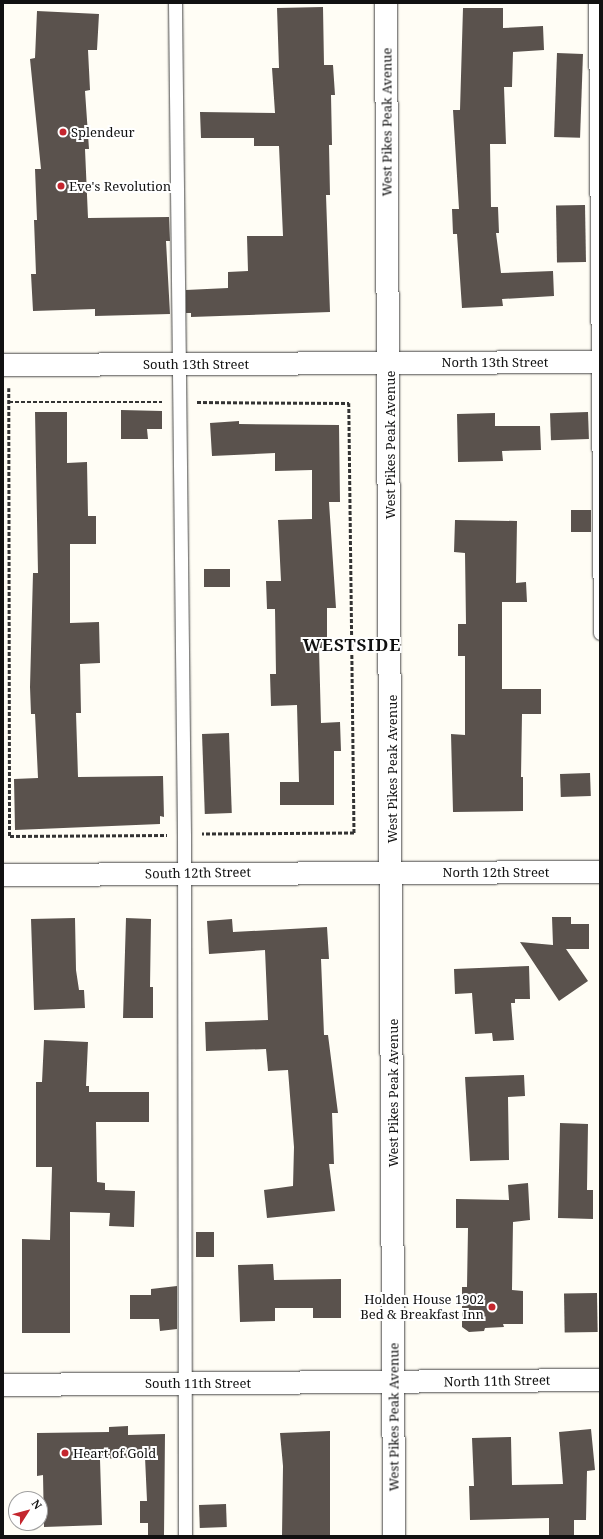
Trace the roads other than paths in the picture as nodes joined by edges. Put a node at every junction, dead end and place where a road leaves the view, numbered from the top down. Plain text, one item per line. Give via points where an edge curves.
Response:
1 (175, 3) edge
2 (386, 3) edge
3 (595, 3) edge
4 (598, 362) edge
5 (389, 363) junction
6 (179, 364) junction
7 (3, 365) edge
8 (600, 633) edge
9 (392, 872) junction
10 (600, 872) edge
11 (183, 874) junction
12 (3, 875) edge
13 (600, 1380) edge
14 (394, 1382) junction
15 (184, 1383) junction
16 (3, 1385) edge
17 (185, 1536) edge
18 (394, 1536) edge

1 - 6 lane
2 - 5 street, West Pikes Peak Avenue
3 - 4 lane
4 - 5 street, North 13th Street
4 - 8 lane
5 - 6 street, South 13th Street
5 - 9 street, West Pikes Peak Avenue
6 - 7 street, South 13th Street
6 - 11 lane
9 - 10 street, North 12th Street
9 - 11 street, South 12th Street
9 - 14 street, West Pikes Peak Avenue
11 - 12 street, South 12th Street
11 - 15 lane
13 - 14 street, North 11th Street
14 - 15 street, South 11th Street
14 - 18 street, West Pikes Peak Avenue
15 - 16 street, South 11th Street
15 - 17 lane

